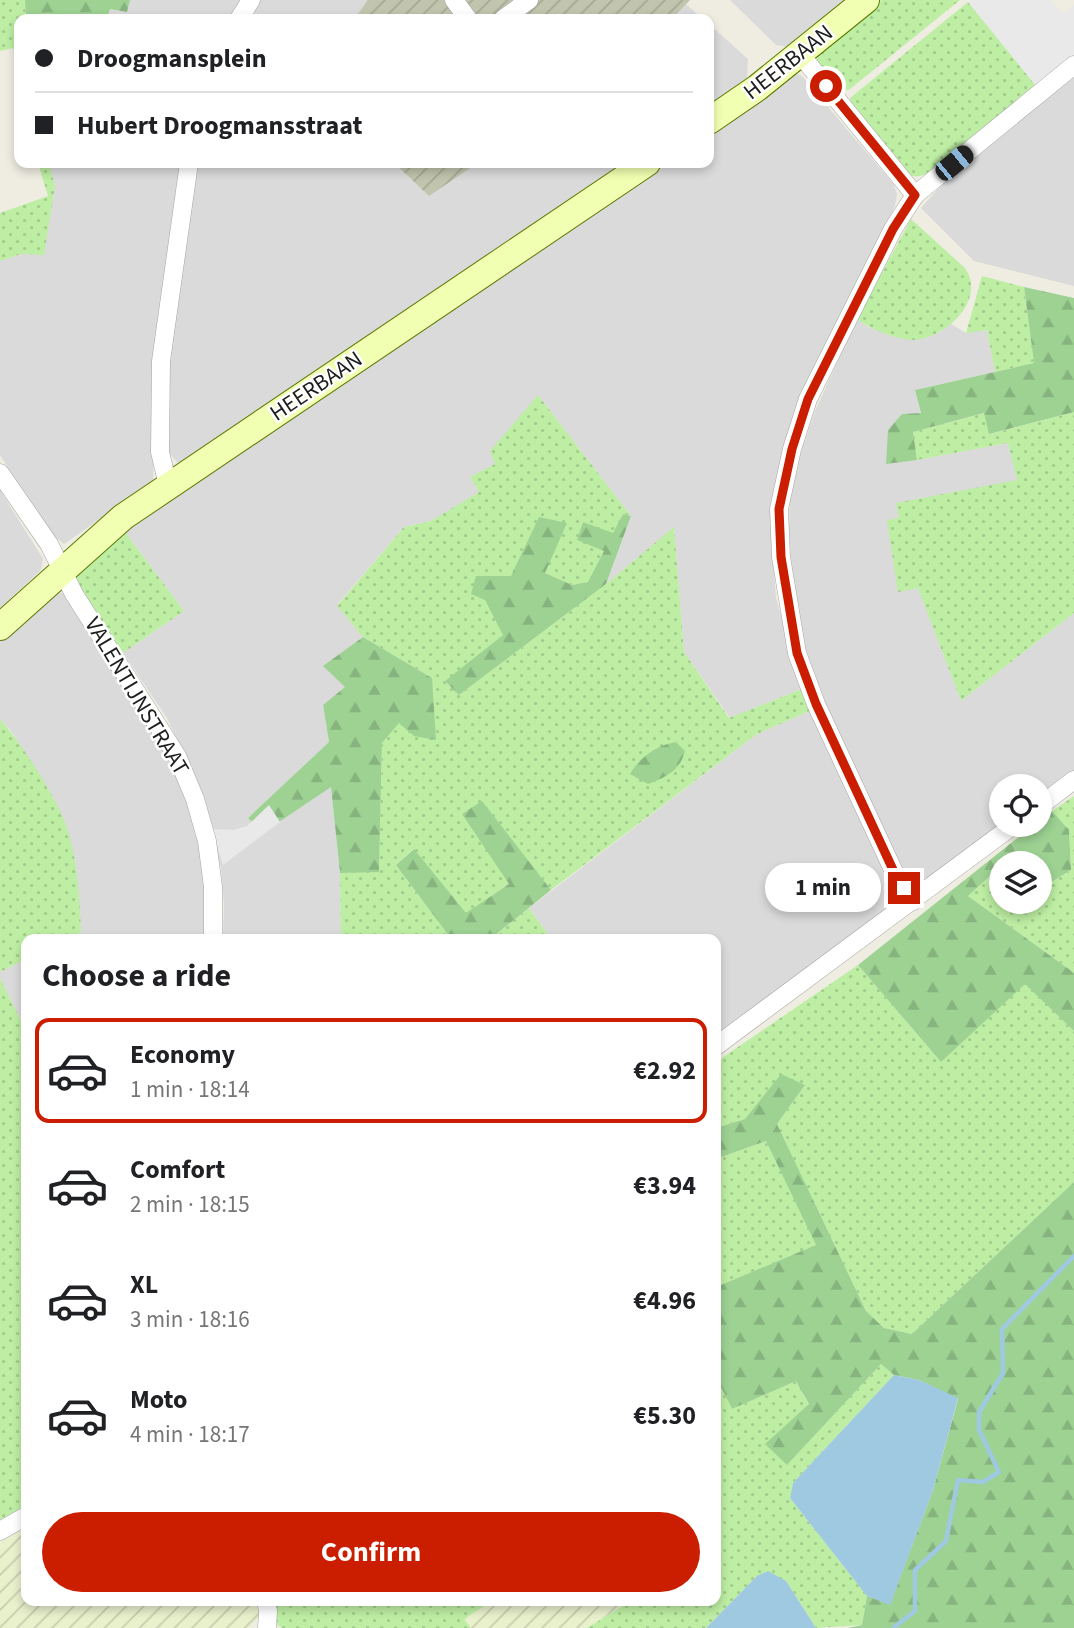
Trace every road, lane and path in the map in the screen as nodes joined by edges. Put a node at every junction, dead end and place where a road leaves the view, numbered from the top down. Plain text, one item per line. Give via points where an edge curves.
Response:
1 (529, 0) edge
2 (866, 0) edge
3 (510, 14) edge
4 (800, 54) junction
5 (1074, 65) edge
6 (714, 118) edge
7 (188, 168) edge
8 (640, 168) edge
9 (915, 195) junction
10 (0, 473) edge
11 (168, 486) junction
12 (62, 569) junction
13 (0, 627) edge
14 (1074, 780) edge
15 (1052, 797) edge
16 (999, 837) edge
17 (914, 901) junction
18 (213, 934) edge
19 (721, 1042) edge
20 (21, 1519) edge
21 (0, 1531) edge
22 (267, 1606) edge
23 (267, 1628) edge

1 - 3 street
2 - 4 street, HEERBAAN
4 - 6 street, HEERBAAN
4 - 9 street
5 - 9 street
7 - 11 street via 162,351 160,452
8 - 11 street, HEERBAAN
9 - 17 street via 893,229 808,399 779,509 781,557 797,653 895,874
10 - 12 street, VALENTIJNSTRAAT
11 - 12 street, HEERBAAN
12 - 13 street, HEERBAAN
12 - 18 street, VALENTIJNSTRAAT via 186,775 207,841
14 - 15 street
16 - 17 street
17 - 19 street
20 - 21 street
22 - 23 street

